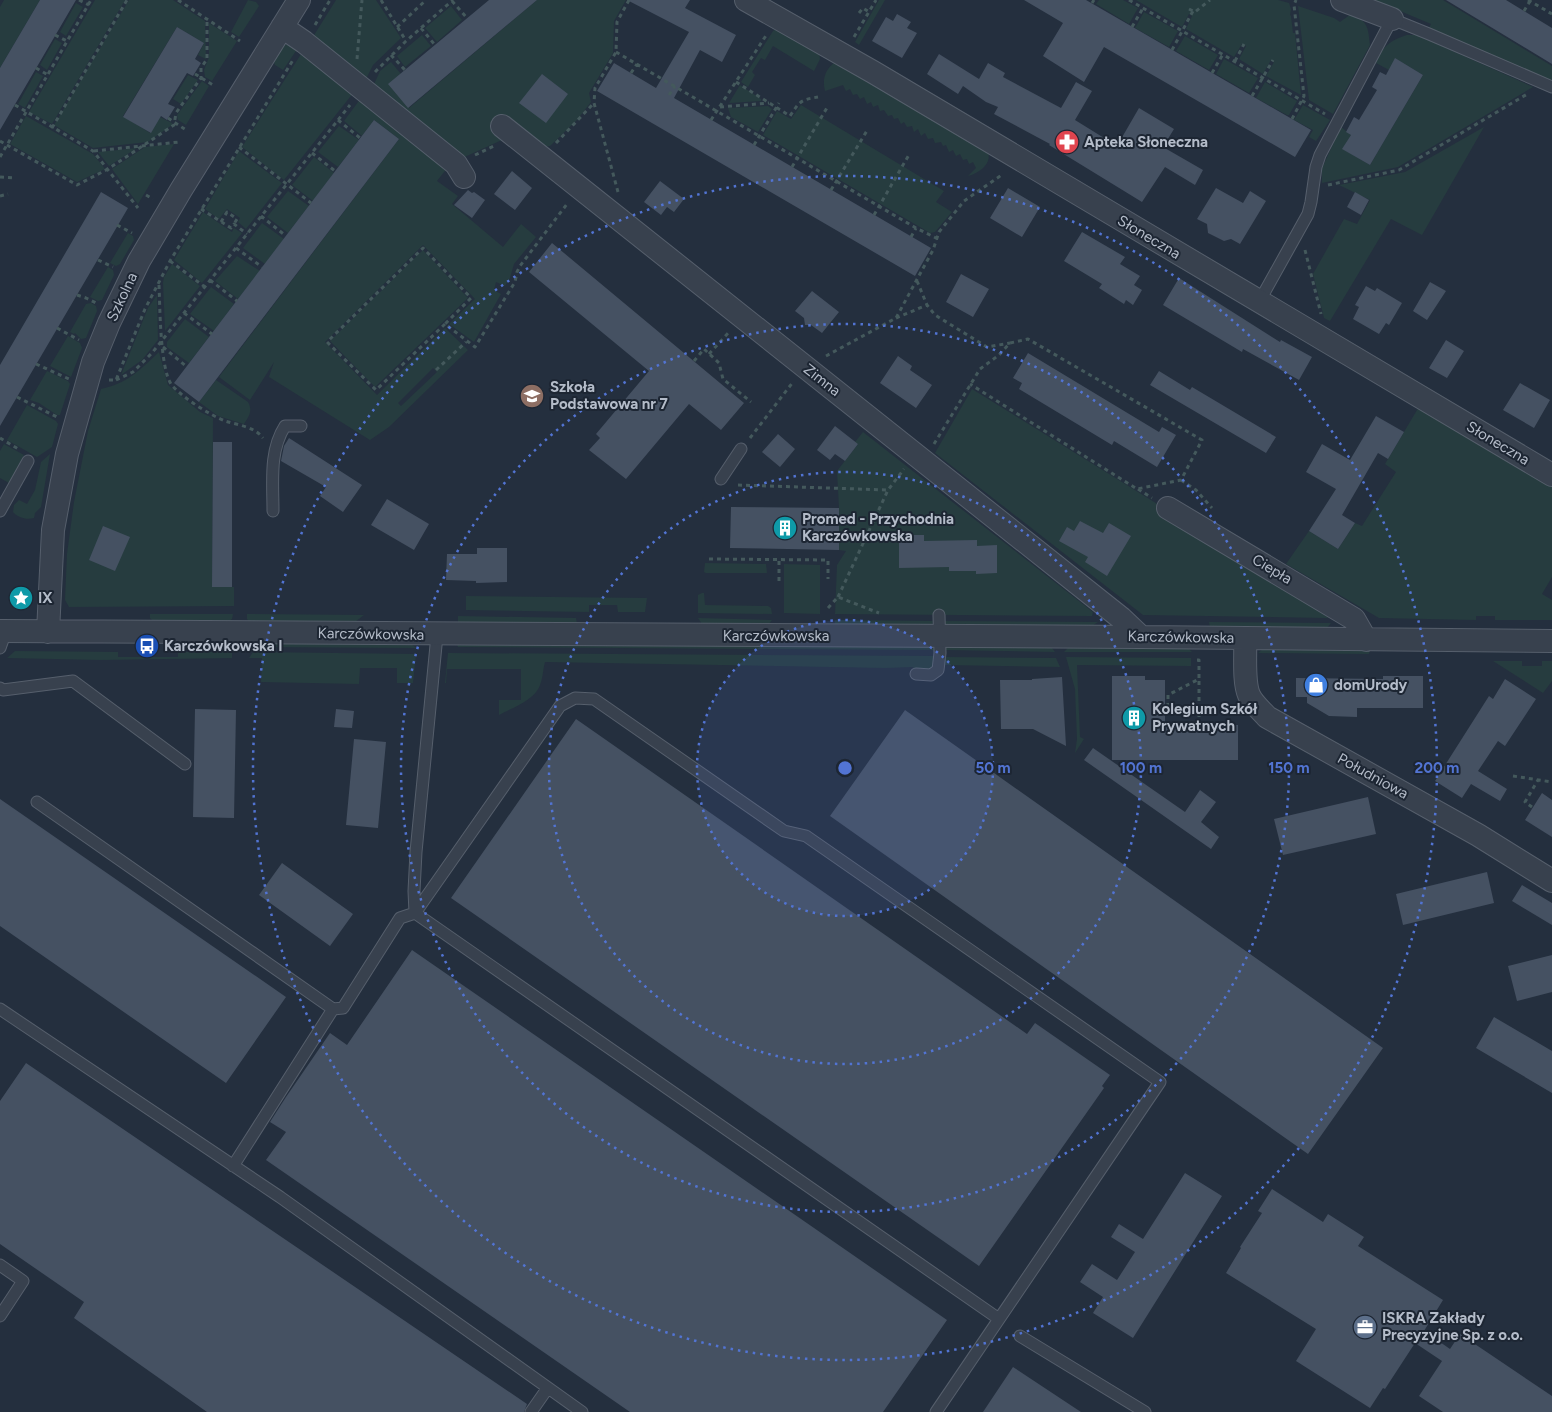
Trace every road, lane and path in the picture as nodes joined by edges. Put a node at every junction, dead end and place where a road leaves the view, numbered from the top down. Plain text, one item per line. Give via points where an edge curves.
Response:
1 (79, 0) edge
2 (92, 0) edge
3 (127, 0) edge
4 (178, 0) edge
5 (299, 0) edge
6 (330, 0) edge
7 (362, 0) edge
8 (381, 0) edge
9 (453, 0) edge
10 (629, 0) edge
11 (746, 0) edge
12 (876, 0) edge
13 (1129, 0) edge
14 (1210, 0) edge
15 (1296, 0) edge
16 (1342, 0) edge
17 (425, 1) edge
18 (1531, 1) edge
19 (89, 5) junction
20 (1143, 8) junction
21 (1524, 11) dead end
22 (869, 12) junction
23 (859, 13) dead end
24 (1552, 14) edge
25 (467, 18) dead end
26 (207, 19) junction
27 (777, 19) junction
28 (1392, 19) junction
29 (282, 27) junction
30 (398, 27) junction
31 (1132, 27) dead end
32 (421, 28) junction
33 (1182, 31) junction
34 (55, 35) dead end
35 (67, 41) junction
36 (240, 41) dead end
37 (406, 41) junction
38 (304, 42) junction
39 (1244, 44) dead end
40 (435, 45) dead end
41 (1172, 50) dead end
42 (616, 52) junction
43 (1223, 54) junction
44 (392, 55) junction
45 (843, 55) junction
46 (1273, 60) dead end
47 (1235, 61) junction
48 (637, 64) junction
49 (36, 68) dead end
50 (405, 70) dead end
51 (631, 73) dead end
52 (1212, 73) dead end
53 (194, 74) dead end
54 (48, 75) junction
55 (201, 78) junction
56 (1263, 78) junction
57 (364, 82) junction
58 (736, 82) junction
59 (213, 85) dead end
60 (675, 86) junction
61 (1549, 86) edge
62 (669, 95) dead end
63 (1252, 96) dead end
64 (818, 97) dead end
65 (1302, 100) junction
66 (594, 103) junction
67 (770, 103) junction
68 (779, 103) dead end
69 (14, 105) dead end
70 (828, 106) dead end
71 (720, 107) junction
72 (776, 107) junction
73 (1320, 110) dead end
74 (717, 111) junction
75 (26, 112) junction
76 (168, 118) dead end
77 (1292, 119) dead end
78 (338, 120) junction
79 (711, 120) dead end
80 (175, 123) junction
81 (52, 128) junction
82 (868, 129) dead end
83 (186, 130) dead end
84 (510, 132) joint
85 (759, 136) junction
86 (360, 138) dead end
87 (0, 141) edge
88 (178, 142) dead end
89 (7, 145) junction
90 (754, 145) dead end
91 (145, 146) junction
92 (238, 147) junction
93 (94, 151) junction
94 (312, 153) junction
95 (910, 153) dead end
96 (0, 157) edge
97 (543, 158) junction
98 (798, 158) junction
99 (1022, 160) junction
100 (792, 168) dead end
101 (108, 169) junction
102 (460, 170) joint
103 (335, 171) dead end
104 (0, 177) edge
105 (16, 178) dead end
106 (837, 182) junction
107 (287, 184) junction
108 (832, 190) dead end
109 (1313, 190) junction
110 (8, 194) dead end
111 (0, 196) edge
112 (620, 199) dead end
113 (569, 200) dead end
114 (311, 203) dead end
115 (879, 207) junction
116 (138, 208) dead end
117 (201, 209) junction
118 (874, 215) dead end
119 (261, 216) junction
120 (221, 222) junction
121 (234, 224) junction
122 (118, 225) dead end
123 (916, 228) junction
124 (1300, 228) junction
125 (125, 229) dead end
126 (247, 234) junction
127 (286, 236) dead end
128 (911, 237) dead end
129 (938, 239) junction
130 (236, 248) junction
131 (98, 260) dead end
132 (170, 261) junction
133 (105, 264) dead end
134 (262, 267) dead end
135 (210, 280) junction
136 (916, 281) junction
137 (159, 283) junction
138 (204, 287) junction
139 (77, 295) dead end
140 (86, 298) dead end
141 (237, 301) dead end
142 (1259, 302) junction
143 (927, 305) junction
144 (184, 313) junction
145 (896, 318) junction
146 (1322, 320) dead end
147 (445, 324) junction
148 (58, 328) dead end
149 (731, 329) dead end
150 (212, 334) dead end
151 (162, 340) junction
152 (466, 342) junction
153 (1010, 343) junction
154 (87, 344) dead end
155 (162, 346) junction
156 (709, 354) junction
157 (824, 357) dead end
158 (694, 361) dead end
159 (36, 364) dead end
160 (187, 367) dead end
161 (436, 370) dead end
162 (799, 376) dead end
163 (116, 380) junction
164 (74, 381) dead end
165 (101, 381) dead end
166 (970, 384) junction
167 (17, 397) dead end
168 (751, 402) dead end
169 (62, 420) dead end
170 (301, 426) dead end
171 (264, 444) dead end
172 (741, 449) joint
173 (929, 452) dead end
174 (28, 461) dead end
175 (908, 463) dead end
176 (1552, 475) edge
177 (721, 479) dead end
178 (738, 485) dead end
179 (888, 490) junction
180 (1168, 508) dead end
181 (0, 511) edge
182 (273, 511) dead end
183 (709, 559) dead end
184 (779, 559) junction
185 (828, 579) dead end
186 (779, 581) dead end
187 (838, 597) junction
188 (828, 608) dead end
189 (882, 614) dead end
190 (939, 626) junction
191 (48, 632) junction
192 (437, 635) junction
193 (2, 637) edge
194 (1141, 637) junction
195 (1245, 638) junction
196 (1366, 640) junction
197 (1552, 641) edge
198 (1195, 656) dead end
199 (916, 674) dead end
200 (1199, 679) junction
201 (0, 688) edge
202 (1156, 712) dead end
203 (1199, 725) dead end
204 (185, 764) dead end
205 (1514, 776) dead end
206 (1538, 780) junction
207 (1552, 782) edge
208 (38, 802) dead end
209 (1532, 806) dead end
210 (1552, 881) edge
211 (415, 913) junction
212 (333, 1009) junction
213 (1, 1011) edge
214 (233, 1166) junction
215 (0, 1265) edge
216 (0, 1316) edge
217 (999, 1319) junction
218 (1020, 1336) dead end
219 (547, 1389) junction
220 (532, 1412) edge
221 (582, 1412) edge
222 (936, 1412) edge
223 (1145, 1412) edge

1 - 19 path
2 - 19 path
3 - 81 path
4 - 26 path
5 - 29 street, Szkolna
6 - 38 path
7 - 57 path
8 - 30 path
9 - 25 path
9 - 32 path
10 - 42 path via 617,22
11 - 27 street, Słoneczna
12 - 22 path
13 - 20 path
14 - 33 path via 1195,12 1191,10
15 - 65 path
16 - 28 street
17 - 30 path
18 - 21 path
18 - 24 path
19 - 35 path
20 - 31 path
20 - 33 path
22 - 23 path via 862,8
22 - 45 path
26 - 36 path
26 - 55 path via 207,59 201,68
27 - 45 street, Słoneczna
27 - 58 path
28 - 61 lane
28 - 109 lane via 1326,141 1316,168
29 - 38 street
29 - 191 street, Szkolna via 139,261 93,362 67,454 53,530
30 - 37 path
32 - 37 path
32 - 40 path
33 - 41 path
33 - 43 path
34 - 35 path
35 - 54 path
37 - 44 path
38 - 57 street
38 - 92 path
39 - 47 path
42 - 48 path
42 - 66 path via 595,88
43 - 47 path
43 - 52 path
44 - 50 path
44 - 57 path
45 - 99 street, Słoneczna
46 - 56 path
47 - 56 path
48 - 51 path
48 - 60 path
49 - 54 path
53 - 55 path
54 - 75 path
55 - 59 path
55 - 80 path via 176,113
56 - 63 path
56 - 65 path
57 - 78 path
57 - 102 street
58 - 67 path
58 - 71 path
60 - 62 path
60 - 74 path
61 - 109 path via 1535,89 1400,170
64 - 72 path via 803,99 790,116
65 - 73 path
65 - 77 path
66 - 97 path
66 - 112 path
67 - 71 path
67 - 72 path
68 - 72 path
69 - 75 path
70 - 98 path
71 - 74 path
72 - 85 path
74 - 79 path
74 - 85 path
75 - 81 path
75 - 89 path
76 - 80 path
78 - 86 path
78 - 94 path
80 - 83 path
80 - 91 path
81 - 93 path
82 - 106 path
84 - 97 street, Zimna
84 - 102 path via 504,142
85 - 90 path
85 - 98 path
87 - 89 path
88 - 91 path
89 - 96 path
89 - 101 path via 77,185
91 - 93 path
91 - 101 path
92 - 107 path
92 - 117 path
93 - 101 path
94 - 103 path
94 - 107 path
95 - 115 path
97 - 194 street, Zimna
98 - 100 path
98 - 106 path
99 - 129 path via 964,201 939,232
99 - 142 street, Słoneczna
101 - 116 path
104 - 105 path
106 - 108 path
106 - 115 path
107 - 114 path
107 - 119 path
109 - 124 lane via 1308,214
110 - 111 path
113 - 152 path via 520,266 515,282 475,347
115 - 118 path
115 - 123 path
117 - 120 path
117 - 132 path
119 - 126 path
119 - 127 path
120 - 121 path via 231,228
120 - 121 path via 227,212 238,219
121 - 126 path
122 - 125 path
123 - 128 path
123 - 129 path
124 - 142 lane
124 - 146 path
126 - 130 path
129 - 136 path
130 - 134 path
130 - 135 path
131 - 133 path
132 - 137 path
132 - 138 path
135 - 138 path
135 - 141 path
136 - 143 path
136 - 145 path
137 - 151 path
137 - 163 path via 144,309
138 - 144 path
139 - 140 path
142 - 176 street, Słoneczna
143 - 145 path
143 - 153 path via 935,315 987,347
144 - 150 path
144 - 151 path
145 - 157 path
147 - 147 path via 376,390 327,342 423,248 472,298
147 - 152 path
148 - 154 path
149 - 156 path
151 - 155 path
151 - 163 path via 133,372
152 - 161 path
153 - 166 path via 980,369
153 - 166 path via 1028,339 1202,440 1181,480 1137,489
155 - 160 path
155 - 171 path via 170,383 176,389 209,414 257,432
156 - 158 path via 704,349
156 - 168 path via 719,363 722,379
159 - 164 path
162 - 172 path
163 - 165 path
166 - 173 path
167 - 169 path
170 - 182 lane via 285,426 278,438 273,458
172 - 177 lane
174 - 181 lane
175 - 179 path
178 - 179 path
179 - 187 path
180 - 196 street, Ciepła via 1354,619
183 - 184 path
184 - 185 path via 828,560
184 - 186 path
187 - 188 path
187 - 189 path
190 - 192 street, Karczówkowska
190 - 194 street, Karczówkowska
190 - 199 lane via 938,670 931,676
191 - 192 street, Karczówkowska
191 - 193 street, Karczówkowska
192 - 211 lane via 416,852
194 - 195 street, Karczówkowska
195 - 196 street, Karczówkowska
195 - 210 street, Południowa via 1249,694 1267,717 1478,834
196 - 197 street, Karczówkowska
198 - 200 path via 1195,660 1199,660
200 - 202 path via 1168,695 1168,712
200 - 203 path
201 - 204 lane via 73,681
205 - 206 path
206 - 207 path
206 - 209 path via 1525,802
208 - 212 lane
211 - 212 lane via 400,918 343,1008
211 - 217 lane
211 - 217 lane via 560,706 575,698 594,698 784,831 806,836 822,847 1160,1082
212 - 214 lane
213 - 214 lane
214 - 219 lane
215 - 216 lane via 24,1281
217 - 222 lane
218 - 223 lane
219 - 220 lane
219 - 221 lane

